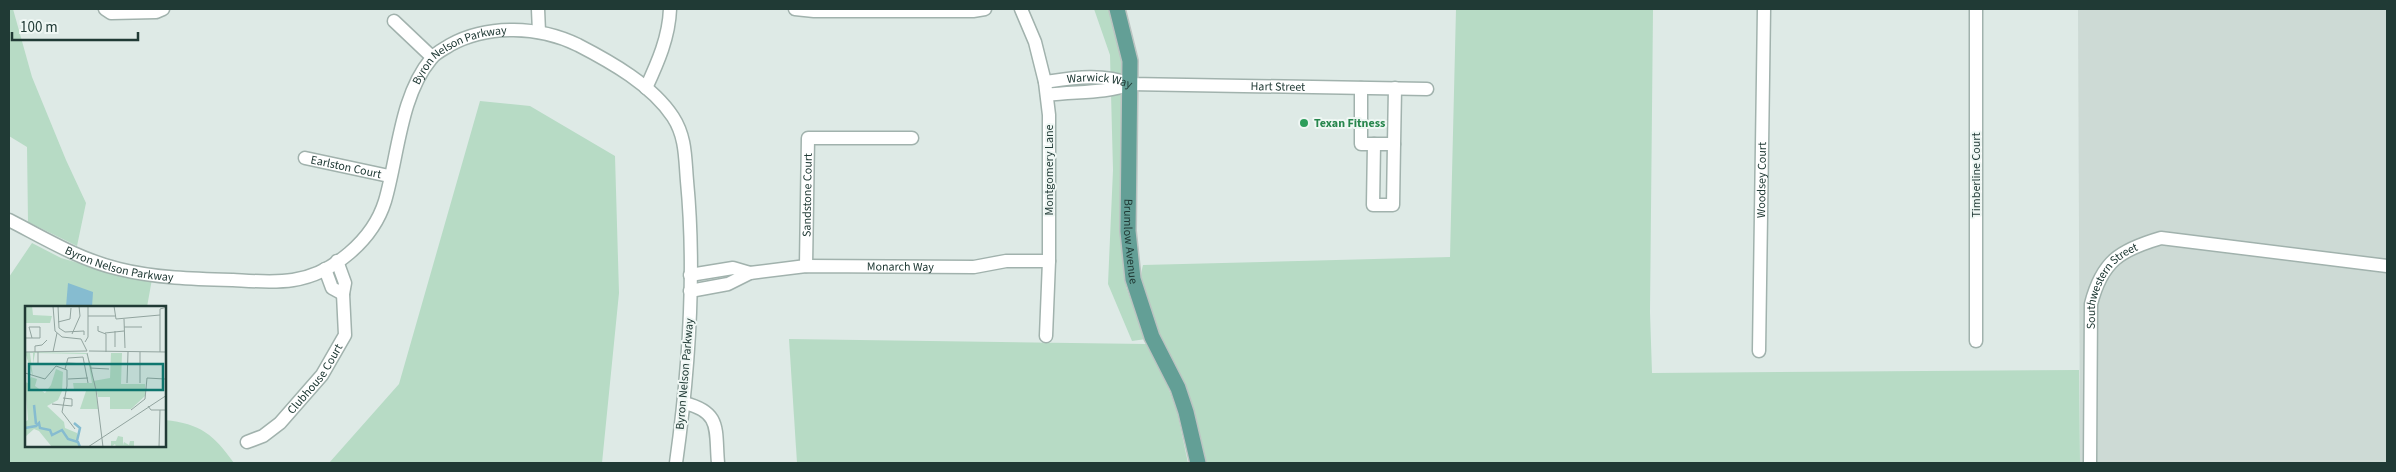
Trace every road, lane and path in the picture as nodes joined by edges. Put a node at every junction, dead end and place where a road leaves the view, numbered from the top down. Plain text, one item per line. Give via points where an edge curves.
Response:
1 (163, 9) edge
2 (538, 9) edge
3 (670, 9) edge
4 (795, 9) edge
5 (985, 9) edge
6 (1021, 9) edge
7 (1118, 9) edge
8 (1764, 9) edge
9 (1976, 9) edge
10 (108, 11) edge
11 (394, 21) dead end
12 (539, 32) junction
13 (432, 57) junction
14 (1045, 82) junction
15 (1130, 84) junction
16 (646, 88) junction
17 (1361, 88) junction
18 (1395, 88) junction
19 (1427, 89) dead end
20 (1047, 95) junction
21 (912, 138) dead end
22 (1374, 144) junction
23 (1394, 144) junction
24 (305, 158) dead end
25 (389, 176) junction
26 (9, 220) edge
27 (337, 261) junction
28 (1049, 261) junction
29 (806, 266) junction
30 (2387, 266) edge
31 (325, 269) junction
32 (750, 273) junction
33 (690, 275) junction
34 (690, 292) junction
35 (343, 294) junction
36 (1046, 336) dead end
37 (1976, 341) dead end
38 (1759, 351) dead end
39 (684, 403) junction
40 (247, 442) dead end
41 (676, 463) edge
42 (718, 463) edge
43 (1198, 463) edge
44 (2090, 463) edge

1 - 10 street via 156,12
2 - 12 street
3 - 16 street via 669,26 659,59
4 - 5 street
6 - 14 street, Montgomery Lane
7 - 15 main road, Brumlow Avenue via 1130,61
8 - 38 street, Woodsey Court
9 - 37 street, Timberline Court
11 - 13 street
12 - 13 street, Byron Nelson Parkway via 476,33
12 - 16 street, Byron Nelson Parkway via 592,52
13 - 25 street, Byron Nelson Parkway via 411,97
14 - 15 street, Warwick Way via 1112,77
14 - 20 street, Montgomery Lane
15 - 17 street, Hart Street
15 - 20 street, Warwick Way via 1110,90
15 - 43 main road, Brumlow Avenue via 1128,231 1134,279 1152,338 1178,388
16 - 33 street, Byron Nelson Parkway via 672,116 684,140 691,218
17 - 18 street, Hart Street
17 - 22 street via 1360,144
18 - 19 street, Hart Street
18 - 23 street
20 - 28 street, Montgomery Lane
21 - 29 street, Sandstone Court via 808,138
22 - 23 street
22 - 23 street via 1373,205 1393,205
24 - 25 street, Earlston Court
25 - 27 street, Byron Nelson Parkway via 384,203 369,232 352,251
26 - 31 street, Byron Nelson Parkway via 82,256 121,270 194,279 254,281 294,280
27 - 31 street, Byron Nelson Parkway
27 - 35 street, Clubhouse Court via 344,283
28 - 29 street, Monarch Way via 1006,261 974,267
28 - 36 street, Montgomery Lane
29 - 32 street, Monarch Way
30 - 44 street, Southwestern Street via 2161,238 2133,246 2110,263 2097,282 2091,304
31 - 35 street via 332,288
32 - 33 street, Monarch Way via 733,268
32 - 34 street, Monarch Way via 728,284
33 - 34 street, Byron Nelson Parkway
34 - 39 street, Byron Nelson Parkway
35 - 40 street, Clubhouse Court via 345,335 322,375 280,423 263,436
39 - 41 street, Byron Nelson Parkway
39 - 42 street via 698,406 715,422

